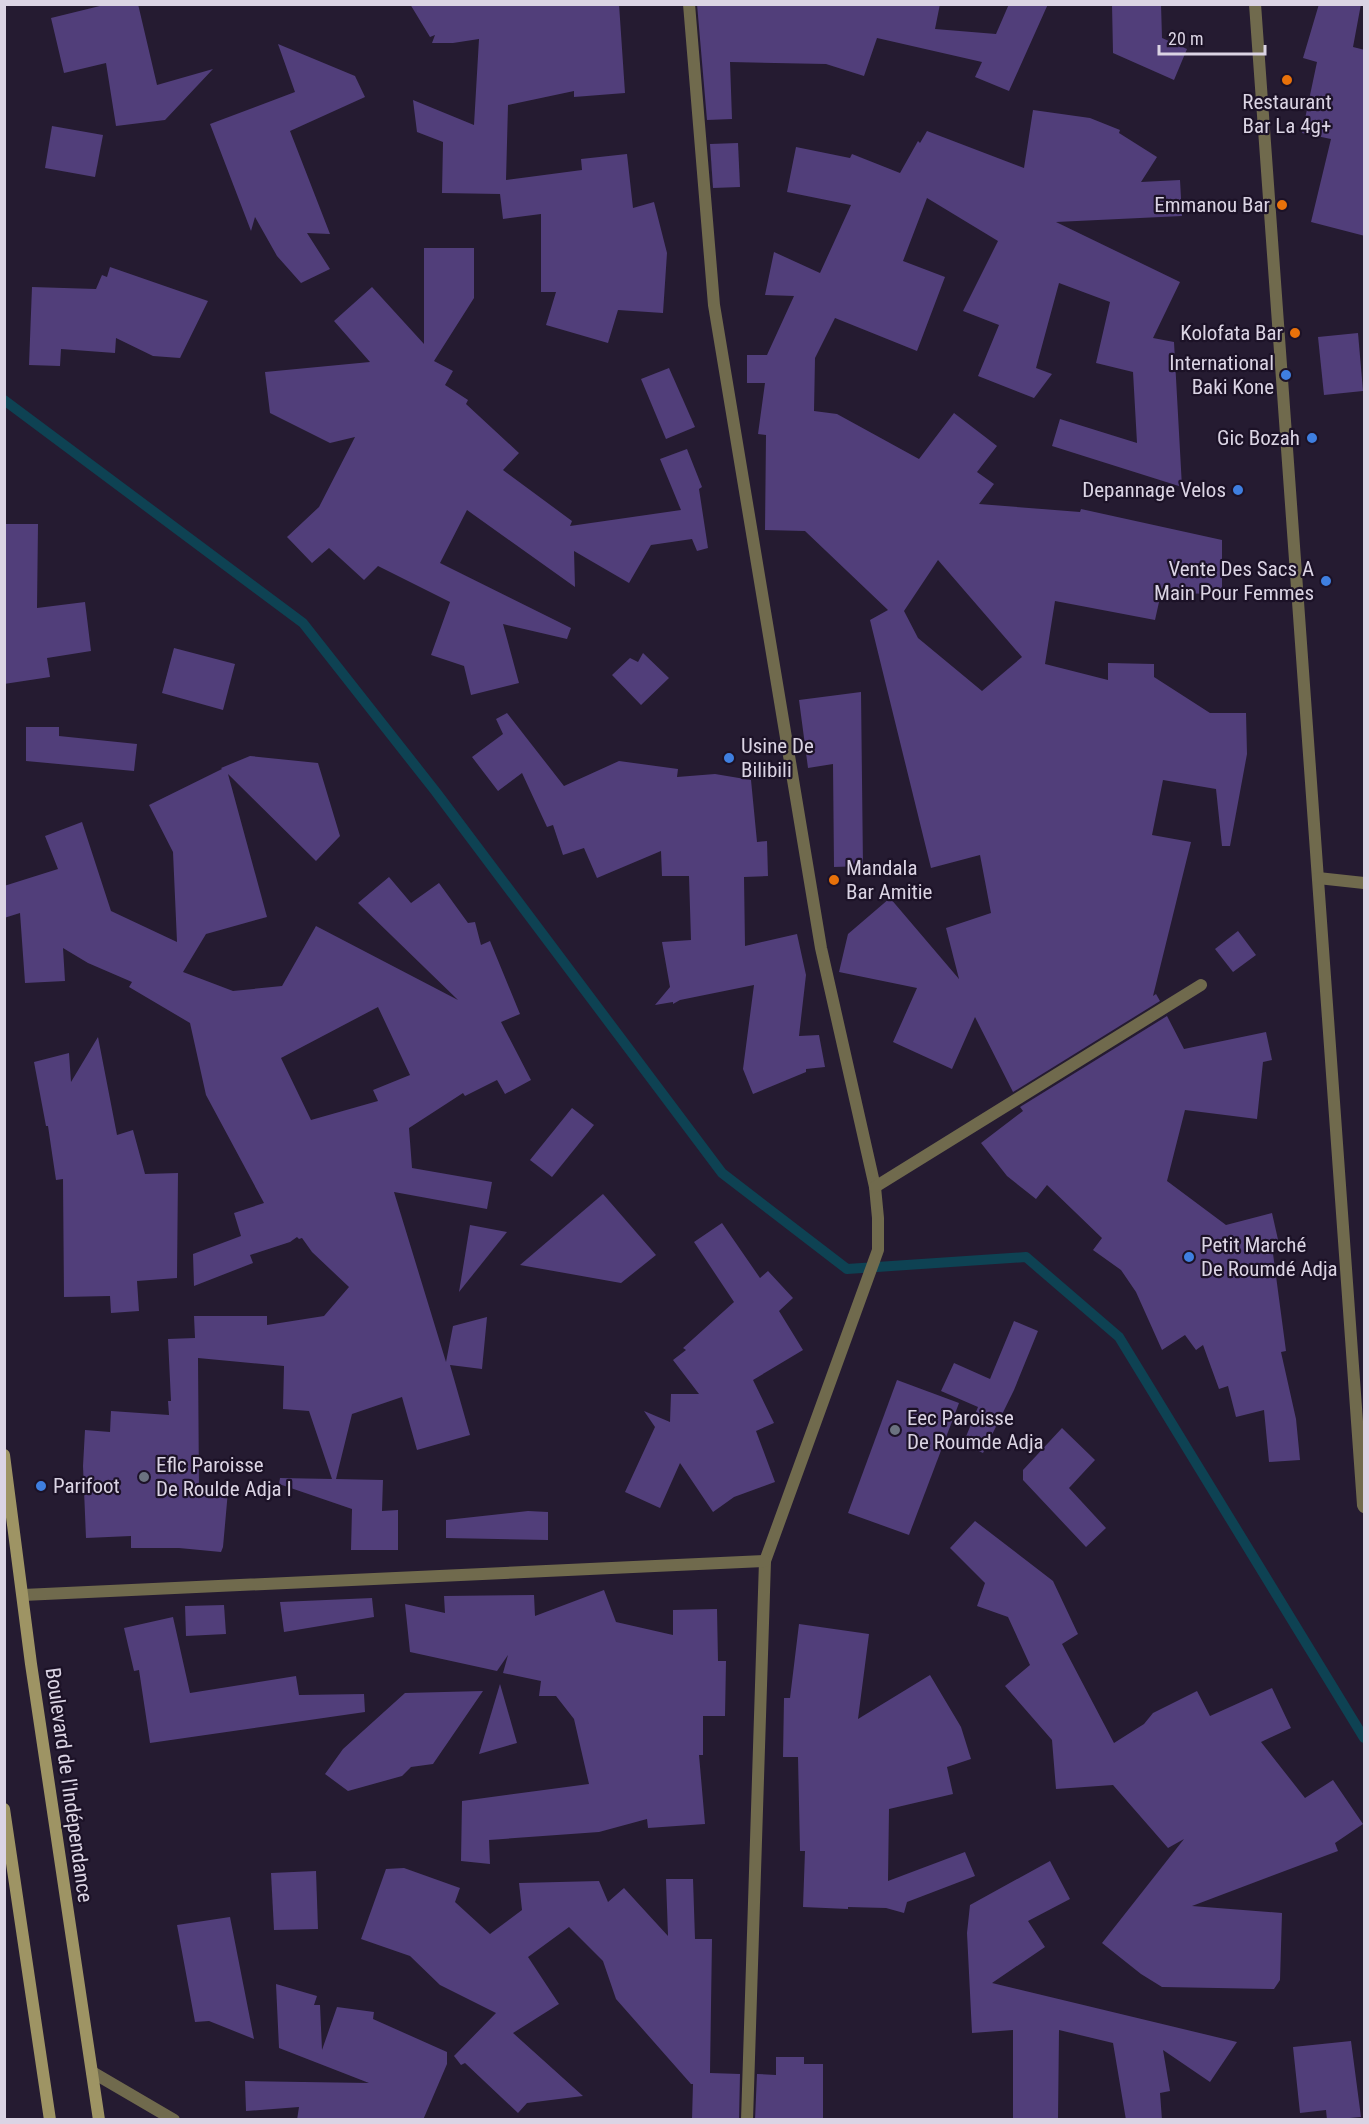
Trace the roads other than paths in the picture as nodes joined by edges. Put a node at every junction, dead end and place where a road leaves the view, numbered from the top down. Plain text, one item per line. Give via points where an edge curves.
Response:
1 (689, 4) edge
2 (1255, 4) edge
3 (1318, 878) junction
4 (1365, 883) edge
5 (1201, 985) dead end
6 (875, 1187) junction
7 (4, 1455) edge
8 (1365, 1507) edge
9 (765, 1561) junction
10 (23, 1595) junction
11 (4, 1809) edge
12 (92, 2072) junction
13 (50, 2120) edge
14 (99, 2120) edge
15 (174, 2120) edge
16 (747, 2120) edge

1 - 6 street via 714,305 821,948
2 - 3 street
3 - 4 street
3 - 8 street
5 - 6 street
6 - 9 street via 878,1250
7 - 10 main road, Boulevard de l'Indépendance
9 - 10 street
9 - 16 street
10 - 12 main road, Boulevard de l'Indépendance
11 - 13 main road
12 - 14 main road, Boulevard de l'Indépendance
12 - 15 street

